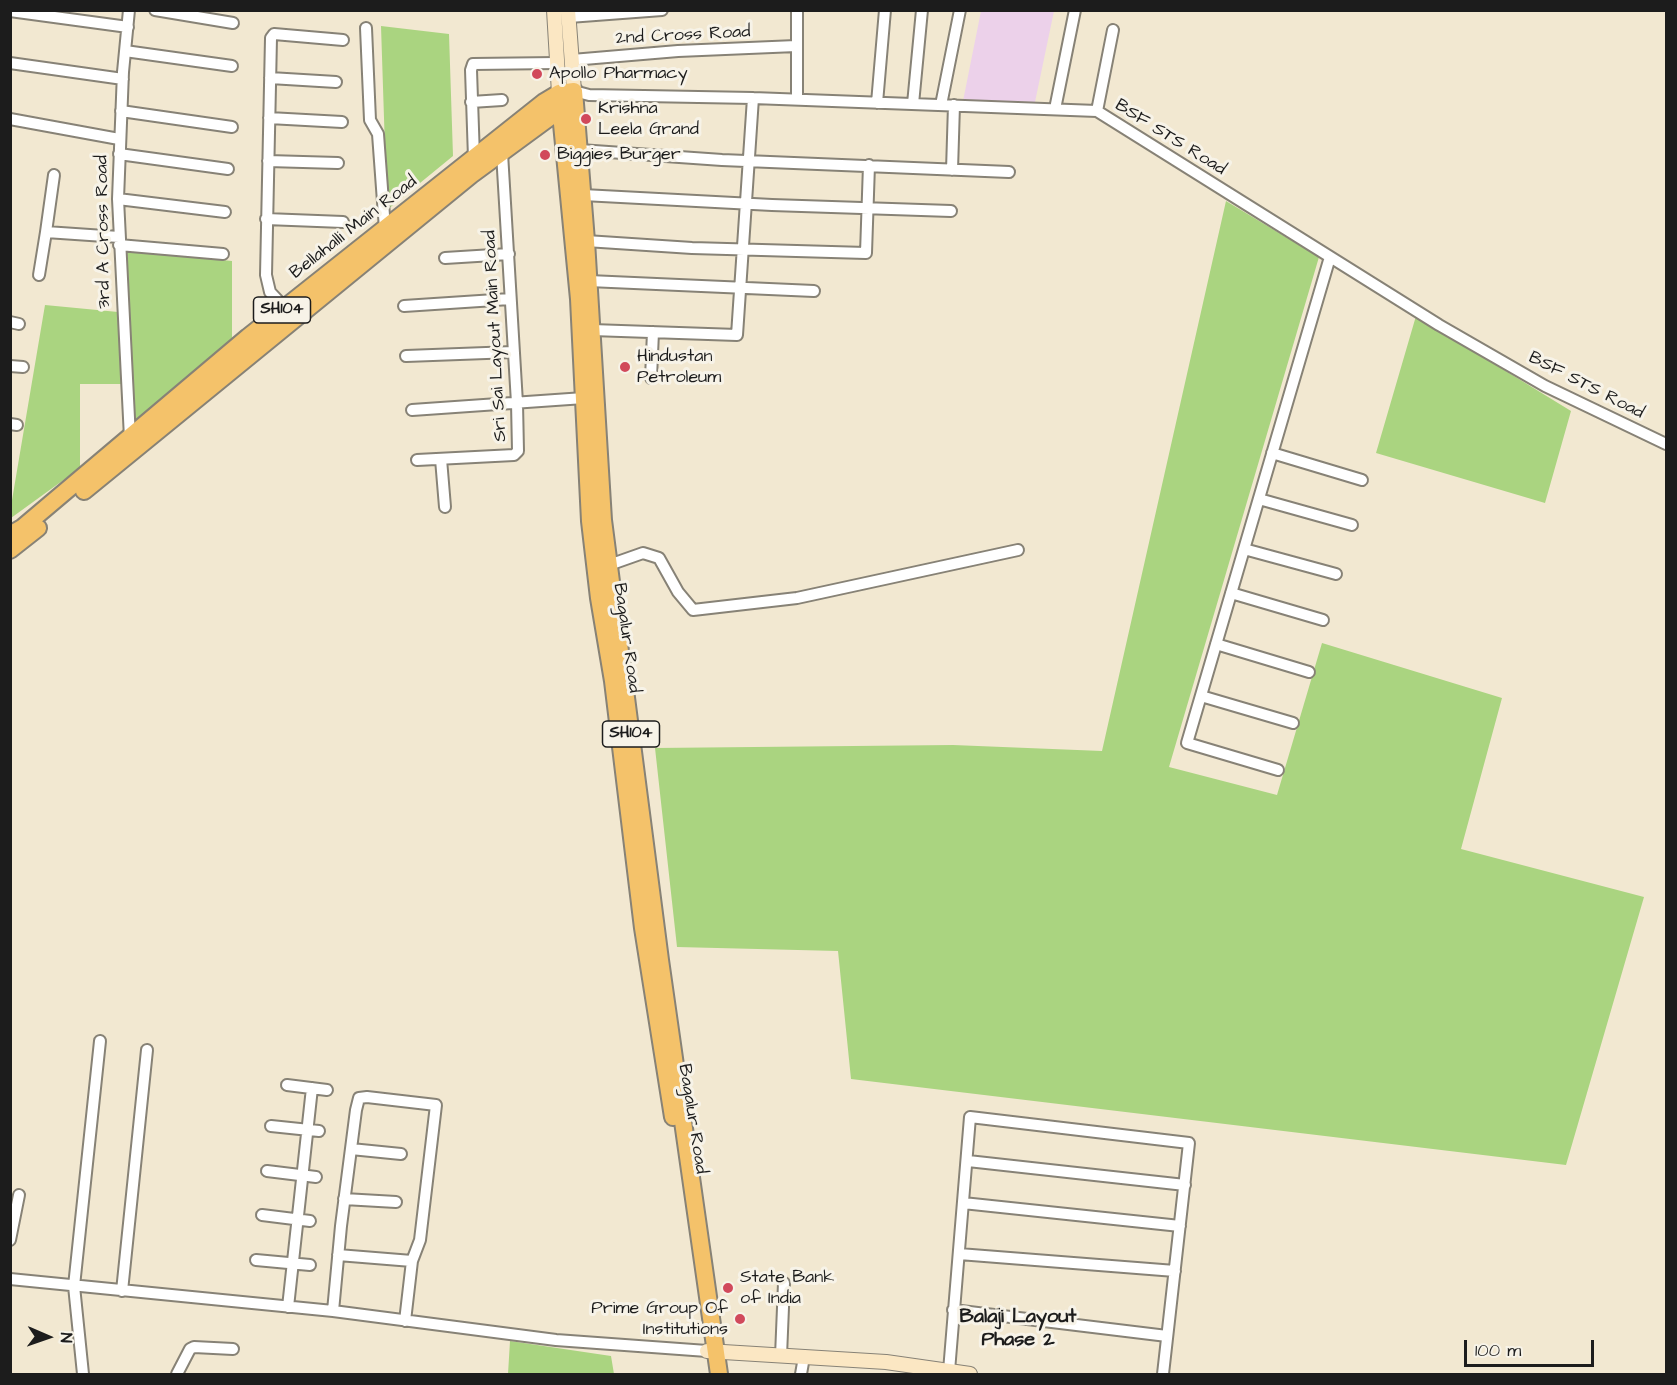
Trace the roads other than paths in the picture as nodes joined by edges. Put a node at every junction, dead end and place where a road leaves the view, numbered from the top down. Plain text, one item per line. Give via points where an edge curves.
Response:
1 (129, 10) edge
2 (155, 10) edge
3 (554, 10) edge
4 (662, 10) edge
5 (797, 10) edge
6 (885, 10) edge
7 (921, 10) edge
8 (960, 10) edge
9 (1075, 10) edge
10 (10, 11) edge
11 (569, 14) edge
12 (233, 23) dead end
13 (128, 27) junction
14 (366, 28) dead end
15 (1113, 30) dead end
16 (344, 40) dead end
17 (796, 46) junction
18 (125, 51) junction
19 (572, 60) junction
20 (10, 63) edge
21 (557, 63) junction
22 (232, 66) dead end
23 (270, 78) junction
24 (123, 79) junction
25 (336, 82) dead end
26 (753, 98) junction
27 (572, 99) junction
28 (797, 99) junction
29 (502, 100) dead end
30 (471, 102) junction
31 (877, 103) junction
32 (913, 104) junction
33 (941, 105) junction
34 (954, 105) junction
35 (1055, 109) junction
36 (121, 111) junction
37 (1096, 111) junction
38 (269, 118) junction
39 (10, 119) edge
40 (342, 122) dead end
41 (232, 127) dead end
42 (119, 139) junction
43 (580, 150) junction
44 (119, 153) junction
45 (502, 153) junction
46 (474, 158) junction
47 (268, 161) junction
48 (749, 161) junction
49 (338, 163) dead end
50 (869, 165) junction
51 (228, 169) dead end
52 (952, 170) junction
53 (1009, 172) dead end
54 (54, 175) dead end
55 (583, 195) junction
56 (118, 199) junction
57 (746, 204) junction
58 (868, 208) junction
59 (225, 212) dead end
60 (951, 212) dead end
61 (266, 219) junction
62 (343, 222) dead end
63 (385, 229) junction
64 (45, 232) junction
65 (119, 241) junction
66 (586, 242) junction
67 (743, 249) junction
68 (223, 254) dead end
69 (508, 254) junction
70 (1330, 257) junction
71 (445, 258) dead end
72 (39, 274) dead end
73 (589, 281) junction
74 (741, 287) junction
75 (814, 291) dead end
76 (510, 299) junction
77 (404, 306) dead end
78 (285, 308) junction
79 (592, 330) junction
80 (653, 332) junction
81 (513, 352) junction
82 (406, 356) dead end
83 (10, 366) edge
84 (23, 367) dead end
85 (651, 378) dead end
86 (584, 398) junction
87 (517, 403) junction
88 (412, 410) dead end
89 (1666, 444) edge
90 (130, 445) junction
91 (1272, 453) junction
92 (441, 459) junction
93 (417, 460) dead end
94 (1362, 480) dead end
95 (1259, 499) junction
96 (445, 507) dead end
97 (1352, 525) dead end
98 (10, 535) edge
99 (1244, 549) junction
100 (10, 550) edge
101 (1017, 550) dead end
102 (609, 565) junction
103 (1336, 574) dead end
104 (1231, 593) junction
105 (1323, 620) dead end
106 (1216, 644) junction
107 (1309, 672) dead end
108 (1201, 696) junction
109 (1293, 723) dead end
110 (1278, 770) dead end
111 (658, 988) junction
112 (100, 1041) dead end
113 (147, 1050) dead end
114 (287, 1085) dead end
115 (312, 1088) junction
116 (327, 1090) dead end
117 (271, 1126) dead end
118 (307, 1130) junction
119 (319, 1131) dead end
120 (351, 1149) junction
121 (401, 1154) dead end
122 (968, 1161) junction
123 (267, 1171) dead end
124 (302, 1176) junction
125 (316, 1177) dead end
126 (1185, 1185) junction
127 (18, 1195) dead end
128 (344, 1199) junction
129 (396, 1202) dead end
130 (963, 1203) junction
131 (262, 1215) dead end
132 (297, 1219) junction
133 (310, 1221) dead end
134 (1180, 1226) junction
135 (10, 1240) edge
136 (959, 1254) junction
137 (339, 1255) junction
138 (256, 1260) dead end
139 (412, 1261) junction
140 (293, 1263) junction
141 (310, 1265) dead end
142 (1175, 1271) junction
143 (10, 1279) edge
144 (784, 1283) dead end
145 (74, 1286) junction
146 (122, 1291) junction
147 (288, 1307) junction
148 (953, 1310) junction
149 (333, 1311) junction
150 (405, 1321) junction
151 (1167, 1336) junction
152 (233, 1349) dead end
153 (712, 1351) junction
154 (781, 1356) junction
155 (804, 1357) junction
156 (949, 1371) junction
157 (932, 1372) edge
158 (83, 1374) edge
159 (177, 1374) edge
160 (710, 1374) edge
161 (719, 1374) edge
162 (801, 1374) edge
163 (970, 1374) edge
164 (1163, 1374) edge

1 - 13 street, 3rd A Cross Road
2 - 12 street
3 - 21 street, Bagalur Road
4 - 11 street
5 - 17 street
6 - 31 street
7 - 32 street
8 - 33 street
9 - 35 street
10 - 13 street
11 - 19 street, Bagalur Road
13 - 18 street, 3rd A Cross Road
14 - 63 street via 370,120 378,134
15 - 37 street
16 - 23 street via 274,34
17 - 19 street, 2nd Cross Road
17 - 28 street
18 - 22 street
18 - 24 street, 3rd A Cross Road
19 - 27 street, Bagalur Road
20 - 24 street
21 - 27 street, Bagalur Road
21 - 30 street via 475,62 471,66
23 - 25 street
23 - 38 street
24 - 36 street, 3rd A Cross Road
26 - 27 street, BSF STS Road
26 - 28 street, BSF STS Road
26 - 48 street
27 - 43 main road, Bagalur Road / SH104
27 - 45 main road, Bellahalli Main Road / SH104
27 - 46 main road, Bellahalli Main Road / SH104 via 544,102
27 - 86 main road, Bagalur Road / SH104
28 - 31 street, BSF STS Road
29 - 30 street
30 - 46 street
31 - 32 street, BSF STS Road
32 - 33 street, BSF STS Road
33 - 34 street, BSF STS Road
34 - 35 street, BSF STS Road
34 - 52 street
35 - 37 street, BSF STS Road
36 - 41 street
36 - 42 street, 3rd A Cross Road
37 - 70 street, BSF STS Road
38 - 40 street
38 - 47 street
39 - 42 street
42 - 44 street, 3rd A Cross Road
43 - 48 street
43 - 55 main road, Bagalur Road / SH104
44 - 51 street
44 - 56 street, 3rd A Cross Road
45 - 69 street, Sri Sai Layout Main Road
45 - 90 main road, Bellahalli Main Road / SH104
46 - 63 main road, Bellahalli Main Road / SH104
47 - 49 street
47 - 61 street
48 - 50 street
48 - 57 street
50 - 52 street
50 - 58 street
52 - 53 street
54 - 64 street
55 - 57 street
55 - 66 main road, Bagalur Road / SH104
56 - 59 street
56 - 65 street, 3rd A Cross Road
57 - 58 street
57 - 67 street
58 - 60 street
58 - 67 street via 866,253
61 - 62 street
61 - 78 street via 267,284
63 - 78 main road, Bellahalli Main Road / SH104
64 - 65 street
64 - 72 street
65 - 68 street
65 - 90 street, 3rd A Cross Road
66 - 67 street
66 - 73 main road, Bagalur Road / SH104
67 - 74 street
69 - 71 street
69 - 76 street, Sri Sai Layout Main Road
70 - 89 street, BSF STS Road via 1545,386
70 - 91 street
73 - 74 street
73 - 79 main road, Bagalur Road / SH104
74 - 75 street
74 - 80 street via 737,334
76 - 77 street
76 - 81 street, Sri Sai Layout Main Road
78 - 90 main road, Bellahalli Main Road / SH104
79 - 80 street
79 - 102 main road, Bagalur Road / SH104
80 - 85 street
81 - 82 street
81 - 87 street, Sri Sai Layout Main Road
83 - 84 street
86 - 87 street
86 - 111 main road, Bagalur Road / SH104 via 588,499 599,598
87 - 88 street
87 - 92 street, Sri Sai Layout Main Road via 517,454
90 - 98 main road, Bellahalli Main Road / SH104
90 - 100 main road, Bellahalli Main Road / SH104
91 - 94 street
91 - 95 street
92 - 93 street, Sri Sai Layout Main Road
92 - 96 street
95 - 97 street
95 - 99 street
99 - 103 street
99 - 104 street
101 - 102 street via 797,598 693,610 658,558 643,553
102 - 111 main road, Bagalur Road / SH104
104 - 105 street
104 - 106 street
106 - 107 street
106 - 108 street
108 - 109 street
108 - 110 street via 1187,743
111 - 153 main road, Bagalur Road / SH104
112 - 145 street
113 - 146 street
114 - 115 street
115 - 116 street
115 - 118 street
117 - 118 street
118 - 119 street
118 - 124 street
120 - 121 street
120 - 128 street
120 - 139 street via 359,1098 436,1105 420,1240
122 - 126 street
122 - 126 street via 970,1117 1189,1143
122 - 130 street
123 - 124 street
124 - 125 street
124 - 132 street
126 - 134 street
127 - 135 street
128 - 129 street
128 - 137 street
130 - 134 street
130 - 136 street
131 - 132 street
132 - 133 street
132 - 140 street
134 - 142 street
136 - 142 street
136 - 148 street
137 - 139 street
137 - 149 street
138 - 140 street
139 - 150 street
140 - 141 street
140 - 147 street
142 - 151 street
143 - 145 street
144 - 154 street
145 - 146 street
145 - 158 street
146 - 147 street
147 - 149 street
148 - 151 street
148 - 156 street
149 - 150 street
150 - 153 street via 556,1340
151 - 164 street
152 - 159 street via 194,1347
153 - 154 street
153 - 160 main road, Bagalur Road / SH104
153 - 161 main road, Bagalur Road / SH104
154 - 155 street
155 - 157 street via 886,1362
155 - 162 street
156 - 157 street
156 - 163 street

